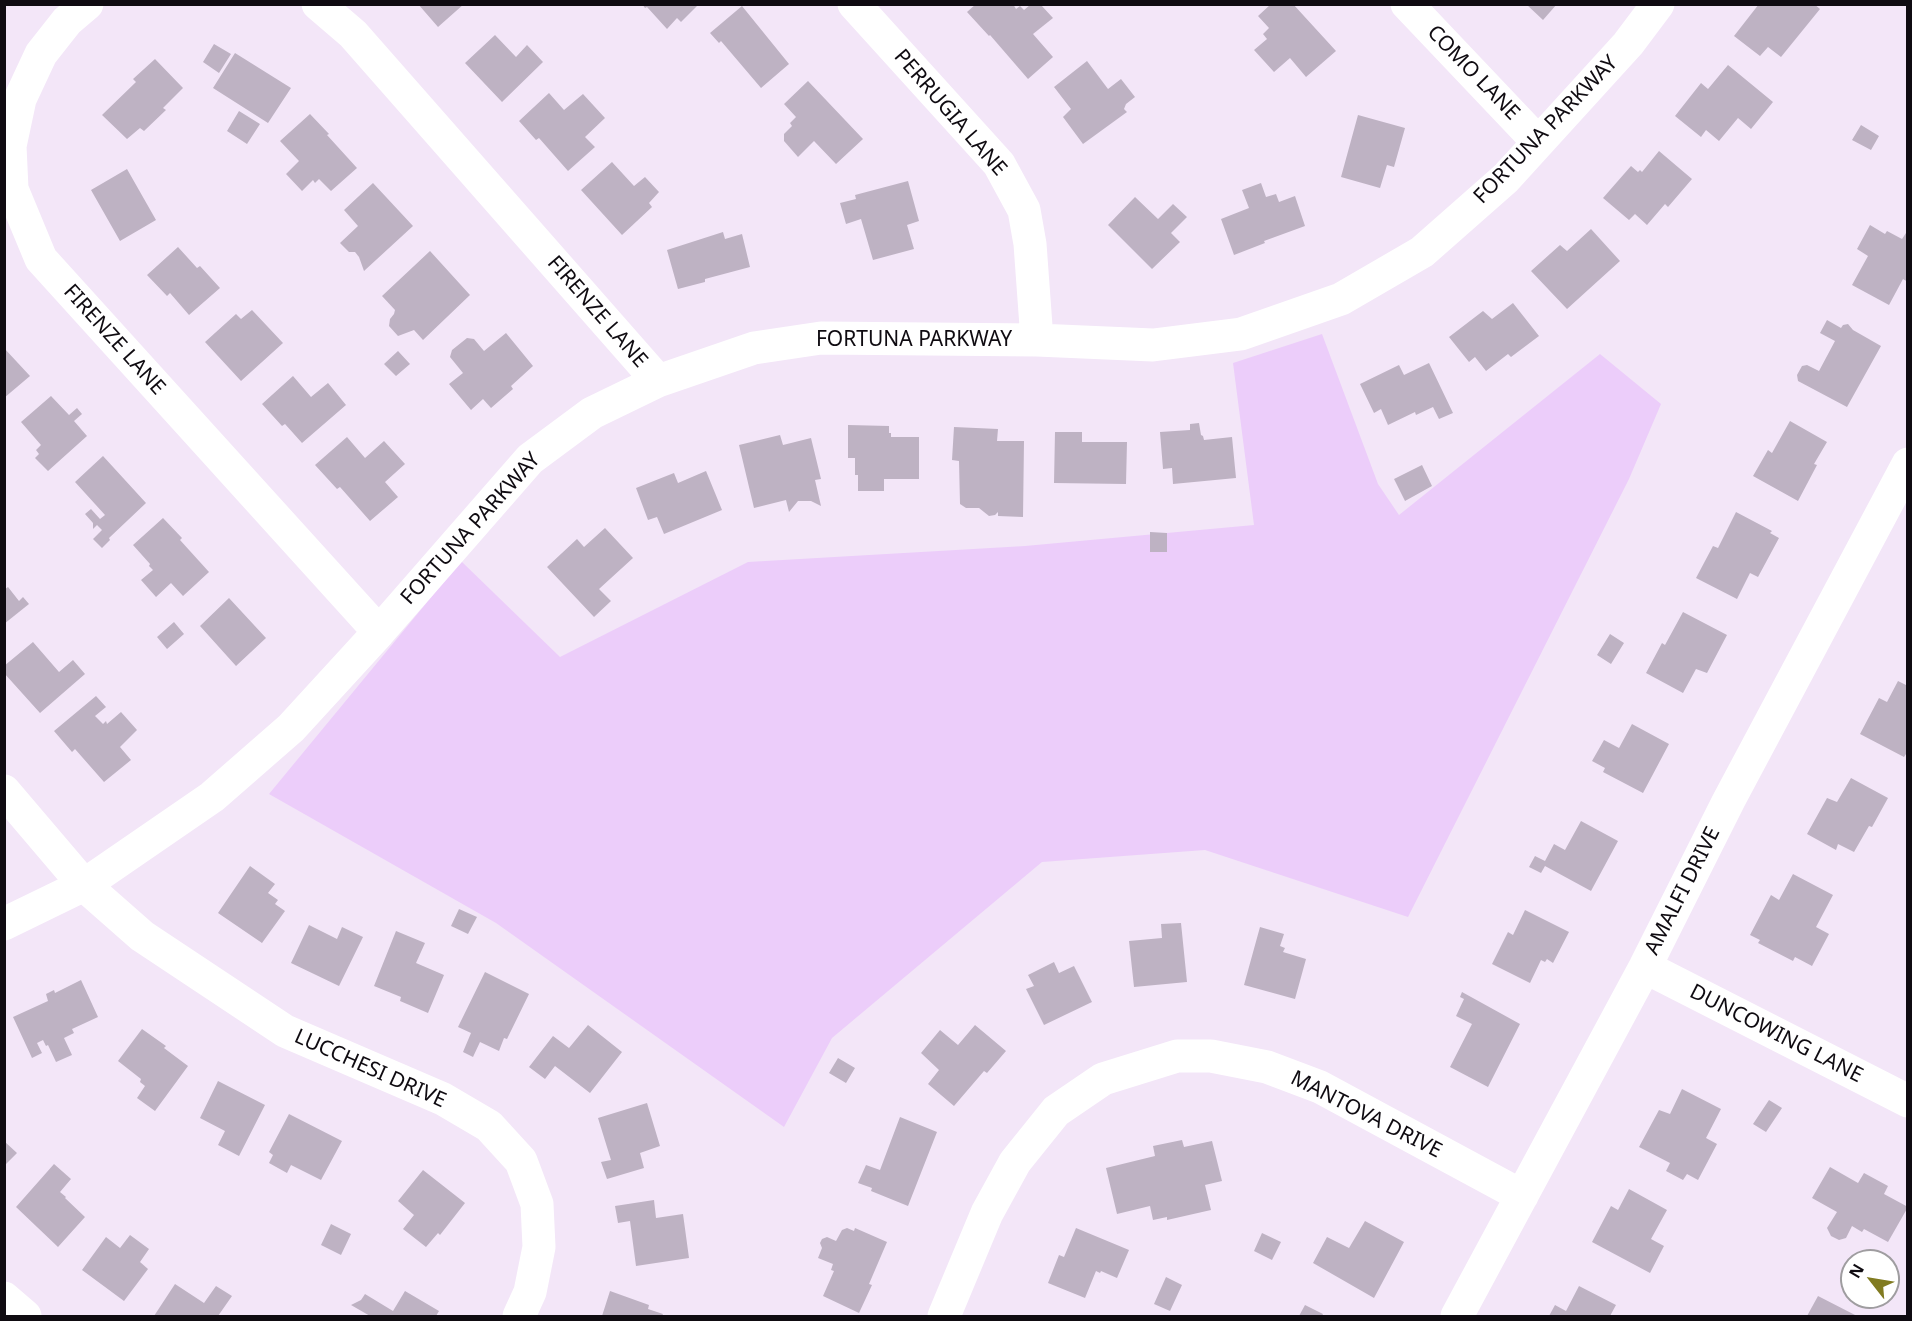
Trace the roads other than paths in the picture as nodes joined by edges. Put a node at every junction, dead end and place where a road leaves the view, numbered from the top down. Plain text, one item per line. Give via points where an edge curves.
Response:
1 (87, 4) edge
2 (318, 4) edge
3 (854, 4) edge
4 (1407, 4) edge
5 (1658, 4) edge
6 (1538, 142) junction
7 (1037, 340) junction
8 (658, 381) junction
9 (1908, 464) edge
10 (379, 632) junction
11 (4, 790) edge
12 (84, 885) junction
13 (4, 924) edge
14 (1645, 967) junction
15 (1908, 1101) edge
16 (1522, 1196) junction
17 (4, 1298) edge
18 (24, 1317) edge
19 (519, 1317) edge
20 (944, 1317) edge
21 (1457, 1317) edge

1 - 10 street, FIRENZE LANE via 67,21 41,54 20,99 9,146 12,189 41,259
2 - 8 street, FIRENZE LANE via 353,34
3 - 7 street, PERRUGIA LANE via 999,164 1024,210
4 - 6 street, COMO LANE
5 - 6 street, FORTUNA PARKWAY via 1628,44
6 - 7 street, FORTUNA PARKWAY via 1506,178 1422,252 1341,299 1241,334 1153,345
7 - 8 street, FORTUNA PARKWAY via 821,338 754,348
8 - 10 street, FORTUNA PARKWAY via 592,413 530,459
9 - 14 street, AMALFI DRIVE
10 - 12 street, FORTUNA PARKWAY via 291,728 212,797
11 - 12 street, LUCCHESI DRIVE
12 - 13 street, FORTUNA PARKWAY
12 - 19 street, LUCCHESI DRIVE via 142,936 285,1031 443,1099 489,1126 521,1161 537,1204 539,1247 530,1292
14 - 15 street, DUNCOWING LANE
14 - 16 street, AMALFI DRIVE
16 - 20 street, MANTOVA DRIVE via 1320,1087 1267,1066 1211,1056 1177,1056 1103,1079 1056,1111 1009,1172
16 - 21 street, AMALFI DRIVE
17 - 18 street

